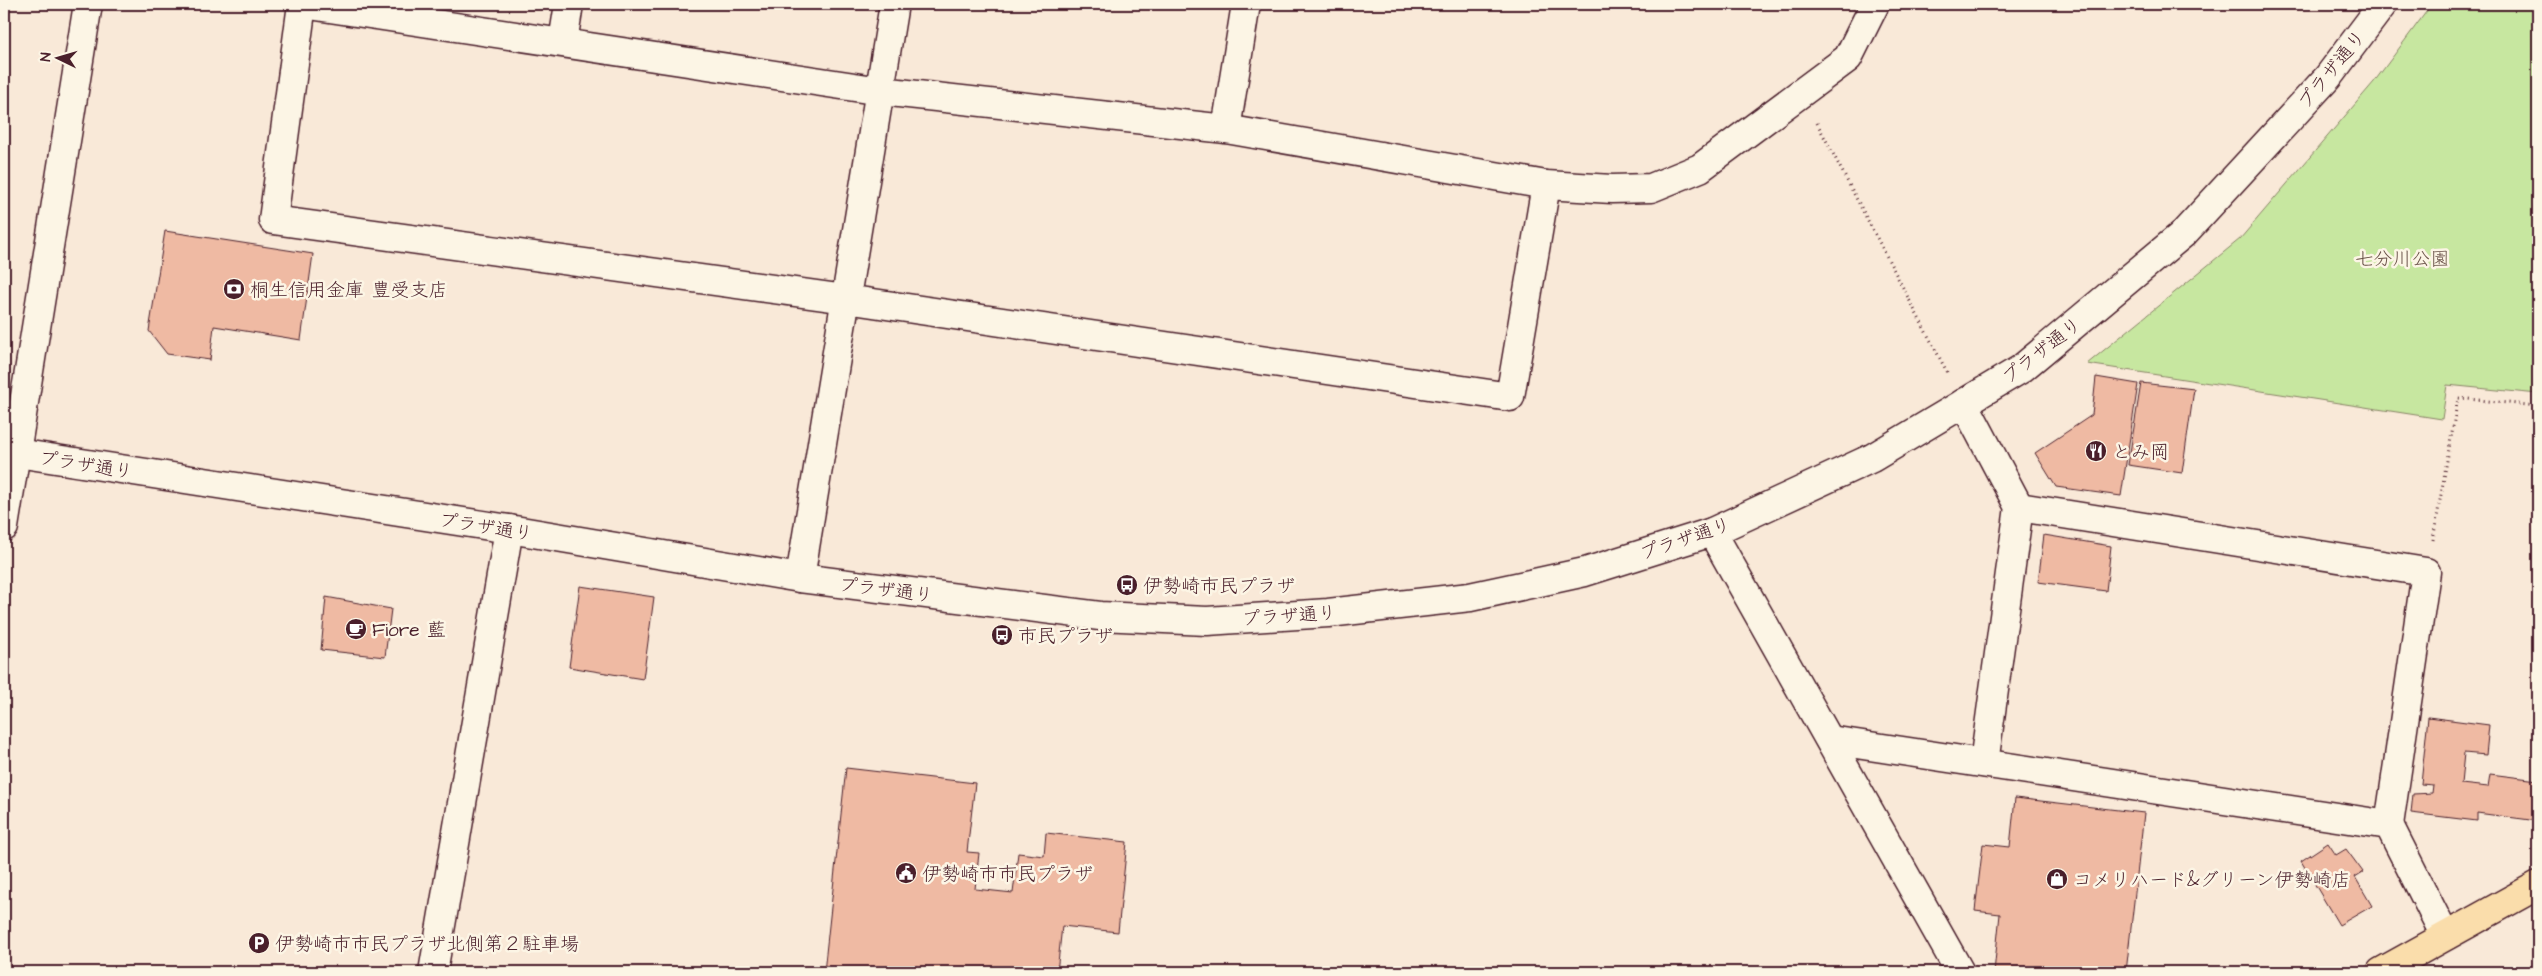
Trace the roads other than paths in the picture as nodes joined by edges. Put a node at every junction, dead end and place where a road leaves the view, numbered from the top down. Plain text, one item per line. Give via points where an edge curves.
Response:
1 (88, 4) edge
2 (303, 4) edge
3 (569, 4) edge
4 (894, 4) edge
5 (1246, 4) edge
6 (1875, 4) edge
7 (2383, 4) edge
8 (425, 13) edge
9 (563, 42) junction
10 (882, 90) junction
11 (1226, 130) junction
12 (1546, 184) junction
13 (846, 299) junction
14 (1964, 403) junction
15 (10, 452) edge
16 (2019, 507) junction
17 (4, 527) edge
18 (509, 529) junction
19 (1712, 532) junction
20 (800, 578) junction
21 (1830, 740) junction
22 (1984, 764) junction
23 (2389, 824) junction
24 (2538, 885) edge
25 (2445, 936) junction
26 (433, 972) edge
27 (1960, 972) edge
28 (2381, 972) edge

1 - 15 street
2 - 8 street
2 - 13 street via 273,220
3 - 9 street
4 - 10 street
5 - 11 street
6 - 12 street via 1848,58 1700,168 1651,188
7 - 14 street, プラザ通り via 2328,77 2184,233 2021,370
8 - 9 street
9 - 10 street
10 - 11 street
10 - 13 street
11 - 12 street
12 - 13 street via 1510,397
13 - 20 street
14 - 16 street
14 - 19 street, プラザ通り via 1872,458
15 - 17 street
15 - 18 street, プラザ通り
16 - 22 street
16 - 23 street via 2426,572
18 - 20 street, プラザ通り
18 - 26 street
19 - 20 street, プラザ通り via 1585,572 1470,597 1328,613 1207,621 1100,616
19 - 21 street
21 - 22 street
21 - 27 street
22 - 23 street
23 - 25 street
24 - 25 main road
25 - 28 main road

